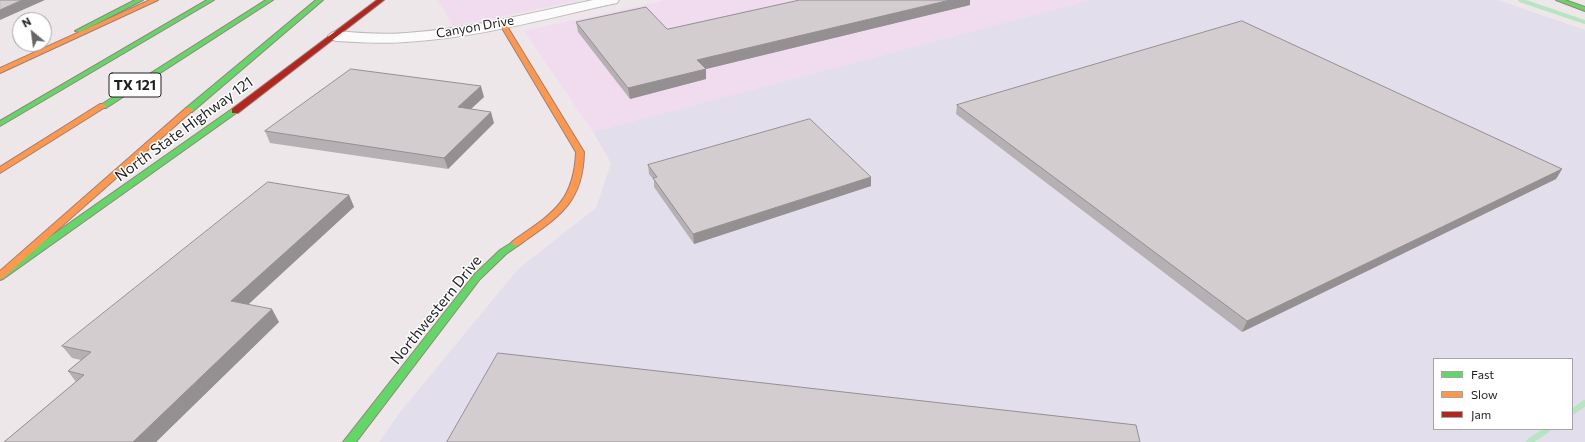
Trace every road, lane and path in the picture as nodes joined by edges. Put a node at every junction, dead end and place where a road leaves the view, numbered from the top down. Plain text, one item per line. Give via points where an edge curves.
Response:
1 (140, 0) edge
2 (155, 0) edge
3 (211, 0) edge
4 (270, 0) edge
5 (320, 0) edge
6 (381, 0) edge
7 (612, 0) edge
8 (1558, 0) edge
9 (1585, 9) edge
10 (502, 23) junction
11 (336, 36) junction
12 (0, 70) edge
13 (0, 124) edge
14 (0, 171) edge
15 (0, 276) edge
16 (349, 442) edge

1 - 12 main road
2 - 12 main road
3 - 13 main road, TX 121
4 - 14 main road, TX 121
5 - 15 main road via 234,70
6 - 11 main road, North State Highway 121
7 - 10 street, Canyon Drive
8 - 9 main road
10 - 11 street, Canyon Drive via 406,38 361,39
10 - 16 main road, Northwestern Drive via 580,152 581,169 576,186 562,207 547,221 503,252 477,277
11 - 15 main road, North State Highway 121

